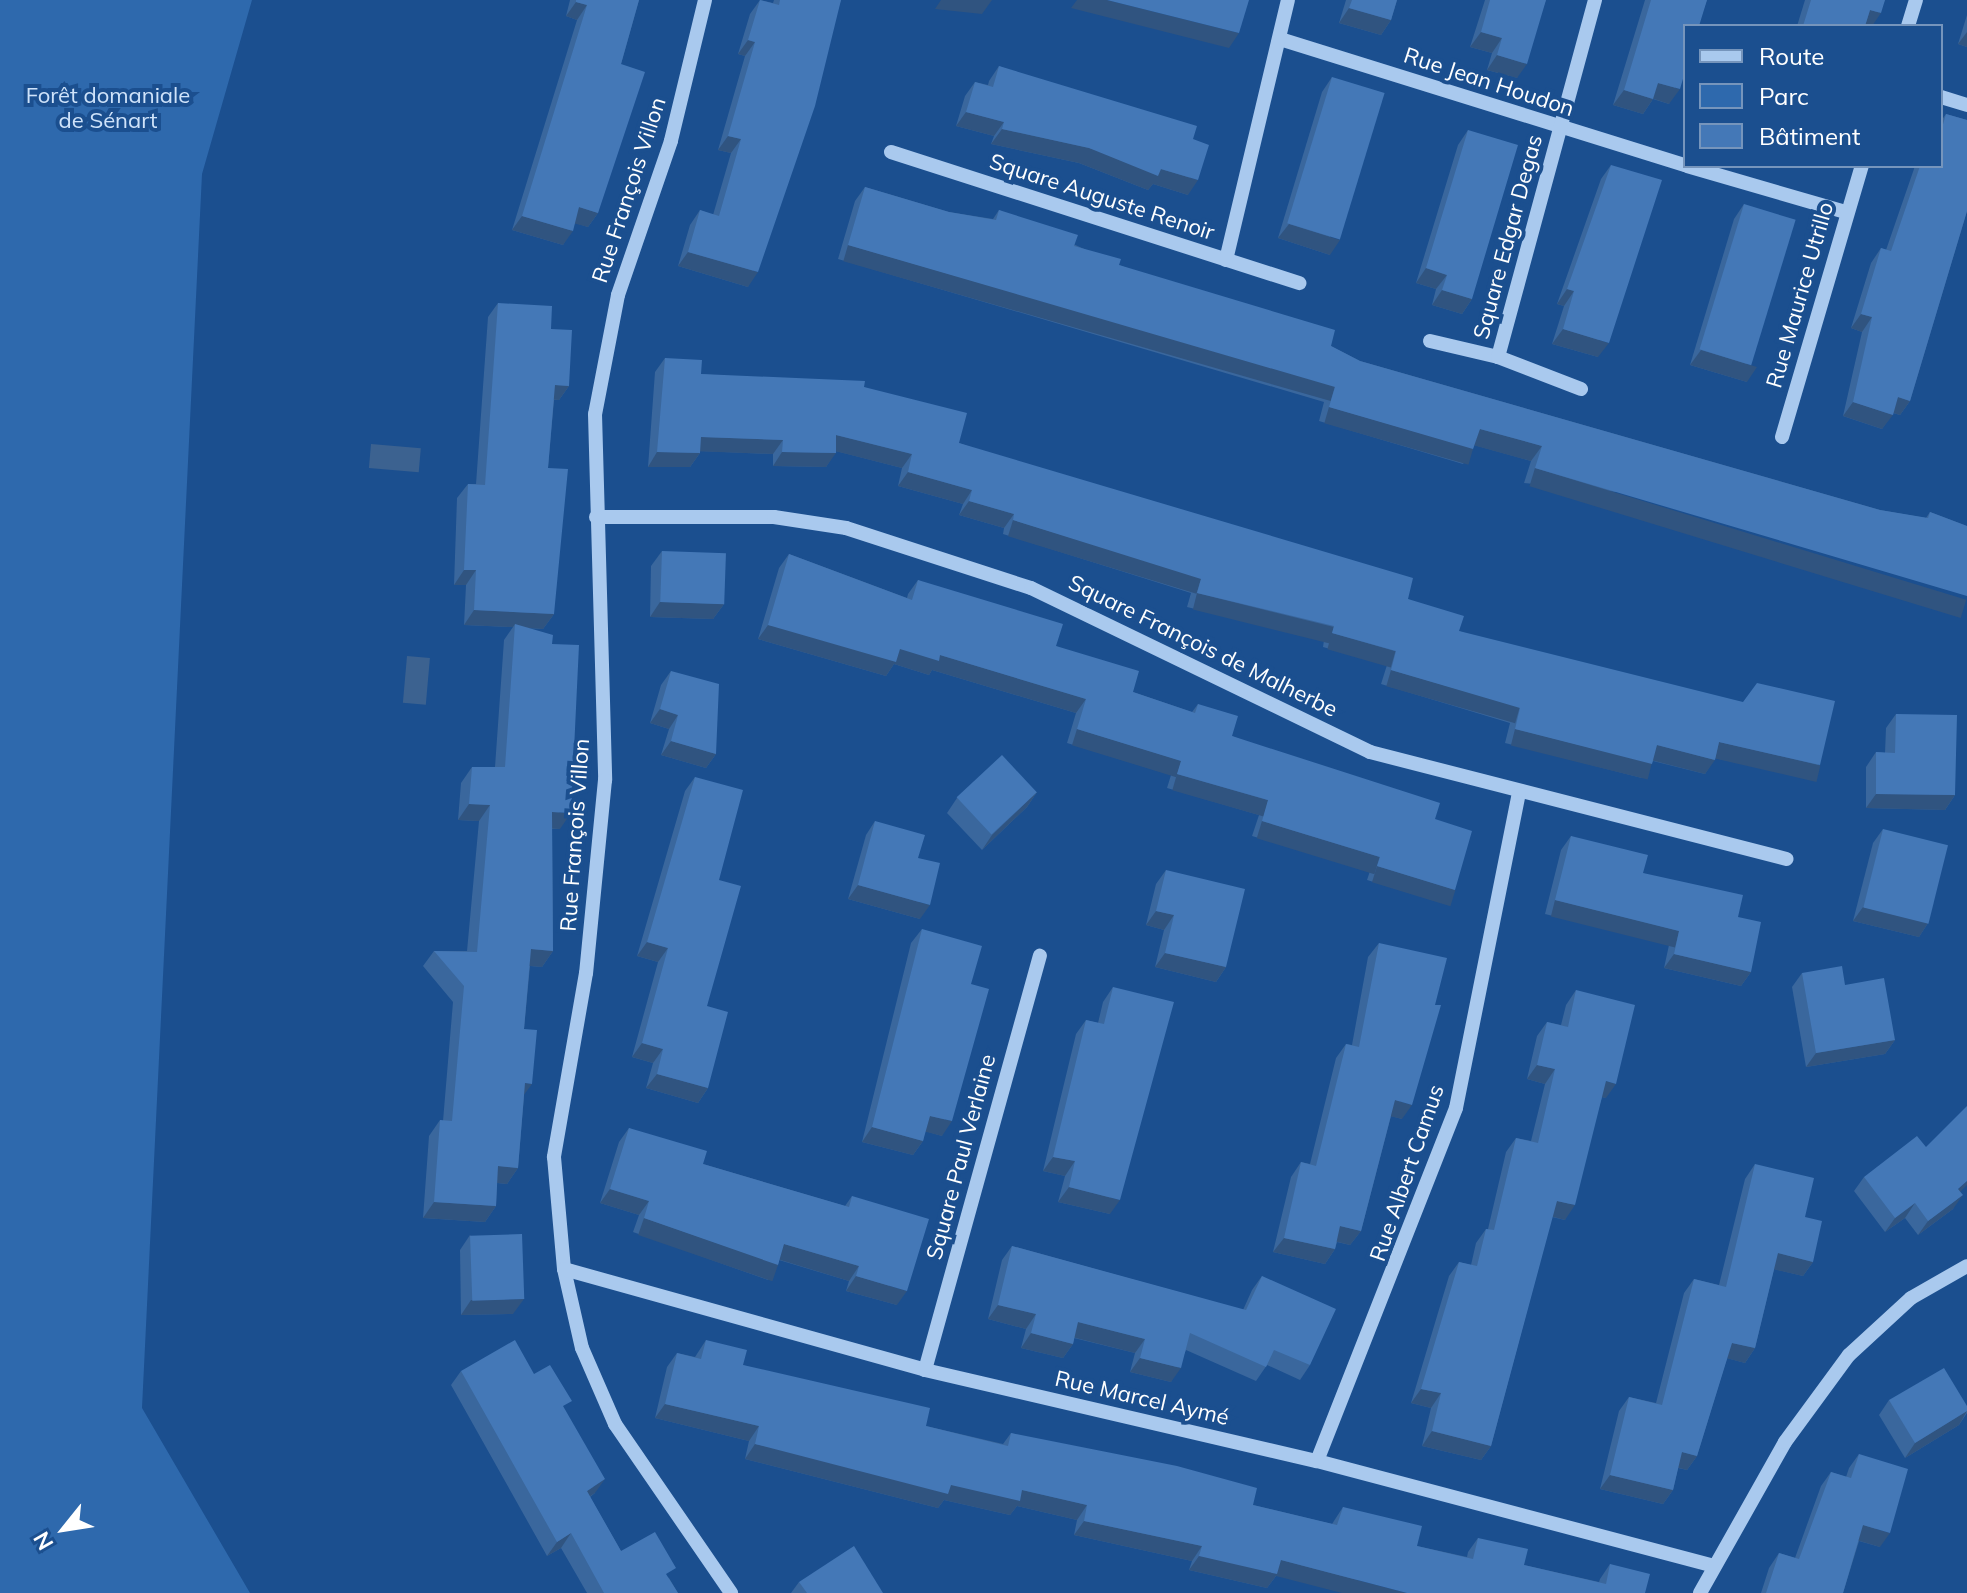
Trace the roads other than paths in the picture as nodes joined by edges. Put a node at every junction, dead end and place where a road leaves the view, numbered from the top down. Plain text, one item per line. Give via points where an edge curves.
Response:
1 (705, 0) edge
2 (1288, 0) edge
3 (1595, 0) edge
4 (1916, 0) edge
5 (1909, 24) edge
6 (1280, 39) junction
7 (1943, 98) edge
8 (1967, 105) edge
9 (1559, 128) junction
10 (891, 152) dead end
11 (1683, 165) edge
12 (1693, 168) edge
13 (1861, 168) edge
14 (1845, 212) junction
15 (1226, 260) junction
16 (1299, 283) dead end
17 (1430, 341) dead end
18 (1498, 357) junction
19 (1581, 389) dead end
20 (1782, 437) dead end
21 (596, 517) junction
22 (1519, 793) junction
23 (1786, 859) dead end
24 (1040, 956) dead end
25 (1967, 1266) edge
26 (564, 1269) junction
27 (925, 1370) junction
28 (1317, 1461) junction
29 (1712, 1565) junction
30 (731, 1593) edge
31 (1700, 1593) edge

1 - 21 street, Rue François Villon via 671,141 618,295 595,414
2 - 6 street
3 - 9 street, Square Edgar Degas
4 - 5 street
6 - 9 street, Rue Jean Houdon
6 - 15 street
7 - 8 street
9 - 11 street, Rue Jean Houdon
9 - 18 street, Square Edgar Degas
10 - 15 street, Square Auguste Renoir
12 - 14 street, Rue Jean Houdon
13 - 14 street, Rue Maurice Utrillo
14 - 20 street, Rue Maurice Utrillo
15 - 16 street, Square Auguste Renoir
17 - 18 street, Square Edgar Degas
18 - 19 street, Square Edgar Degas
21 - 22 street, Square François de Malherbe via 774,517 846,528 1031,588 1370,752
21 - 26 street, Rue François Villon via 605,780 586,973 554,1157
22 - 23 street, Square François de Malherbe
22 - 28 street, Rue Albert Camus via 1456,1108
24 - 27 street, Square Paul Verlaine
25 - 29 street via 1911,1298 1849,1355 1785,1442
26 - 27 street, Rue Marcel Aymé
26 - 30 street, Rue François Villon via 582,1348 615,1424
27 - 28 street, Rue Marcel Aymé
28 - 29 street, Rue Marcel Aymé
29 - 31 street

